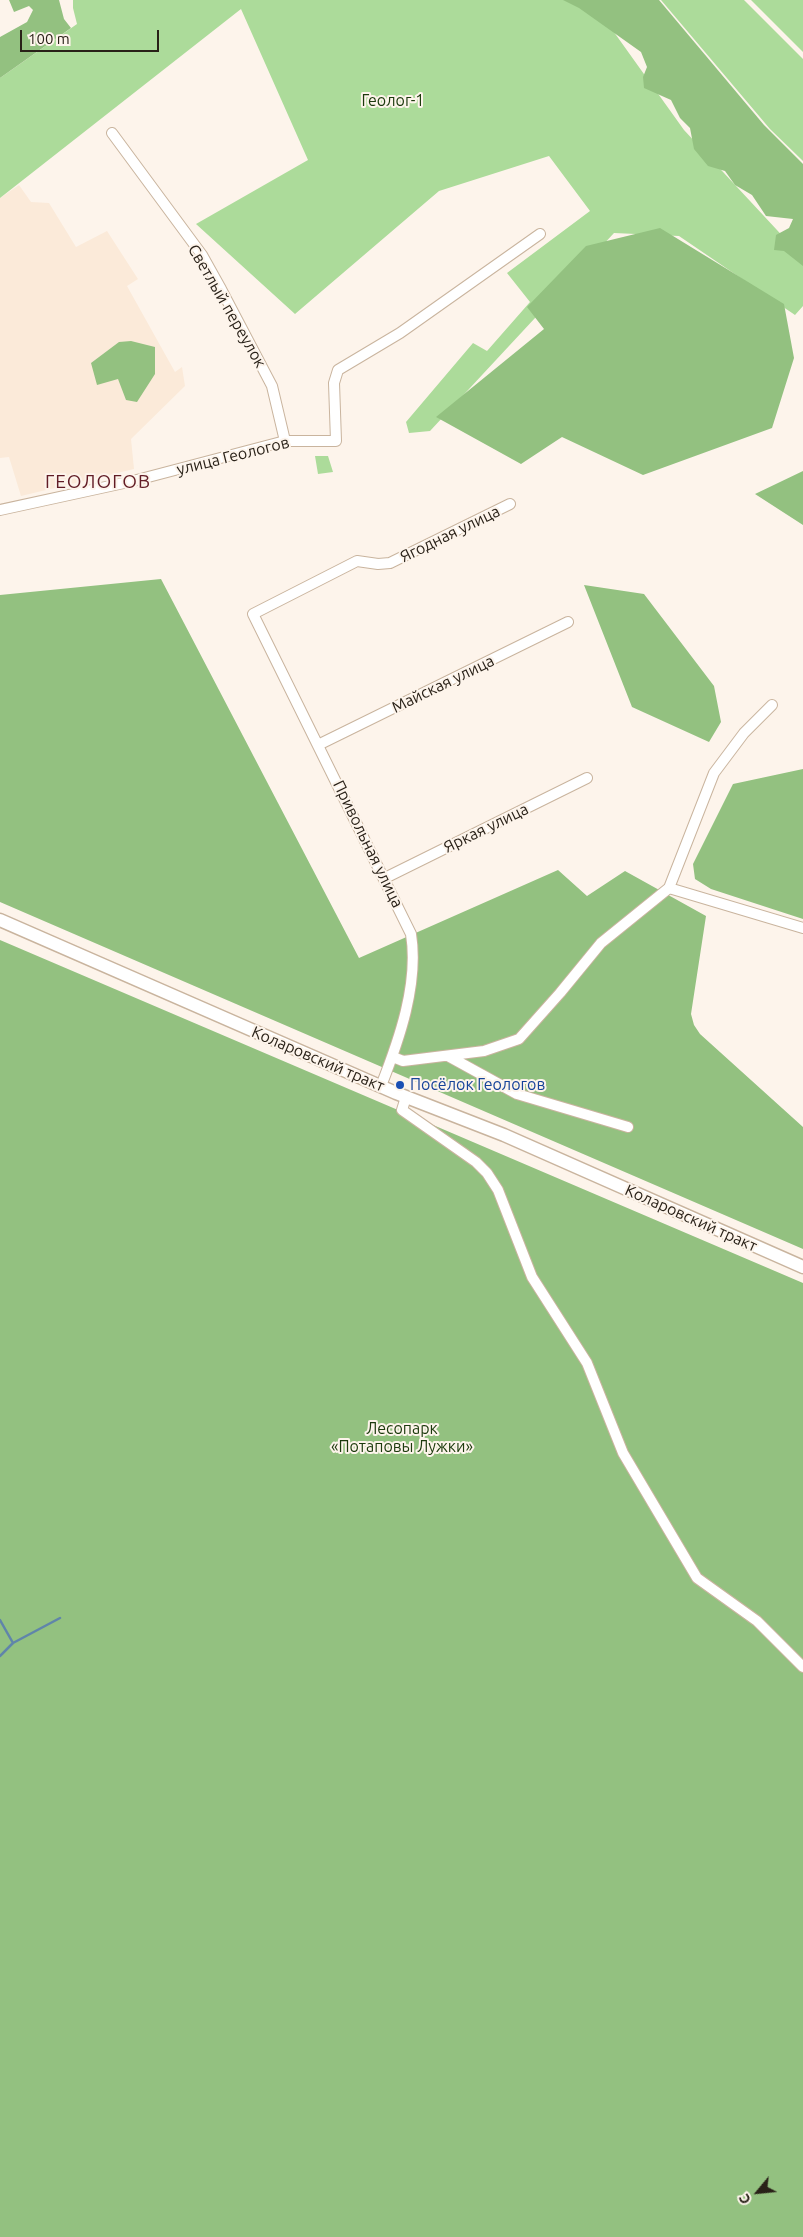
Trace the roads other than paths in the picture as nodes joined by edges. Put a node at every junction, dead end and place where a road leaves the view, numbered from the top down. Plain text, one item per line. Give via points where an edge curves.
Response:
1 (112, 133) dead end
2 (540, 234) dead end
3 (285, 441) junction
4 (510, 504) dead end
5 (0, 510) edge
6 (253, 614) joint
7 (568, 622) dead end
8 (772, 705) dead end
9 (318, 745) junction
10 (587, 778) dead end
11 (385, 878) junction
12 (669, 888) junction
13 (0, 920) edge
14 (803, 928) edge
15 (448, 1056) junction
16 (392, 1057) junction
17 (381, 1086) junction
18 (406, 1097) junction
19 (628, 1127) dead end
20 (803, 1267) edge
21 (803, 1667) edge

1 - 3 street, Светлый переулок via 202,255 272,386
2 - 3 street, улица Геологов via 400,333 338,370 334,383 336,441
3 - 5 street, улица Геологов via 132,481
4 - 6 street, Ягодная улица via 390,563 357,561
6 - 9 street, Привольная улица
7 - 9 street, Майская улица
8 - 12 street via 744,733 714,773
9 - 11 street, Привольная улица
10 - 11 street, Яркая улица
11 - 16 street, Привольная улица via 411,934 415,954 400,1037
12 - 14 street
12 - 15 street via 601,943 519,1039 484,1052
13 - 17 street, Коларовский тракт
15 - 16 street via 403,1061
15 - 19 street via 518,1094
16 - 17 street, Привольная улица
17 - 18 street, Коларовский тракт
18 - 20 street, Коларовский тракт via 504,1135
18 - 21 street via 402,1110 476,1162 498,1190 532,1277 587,1363 623,1453 697,1578 757,1621

